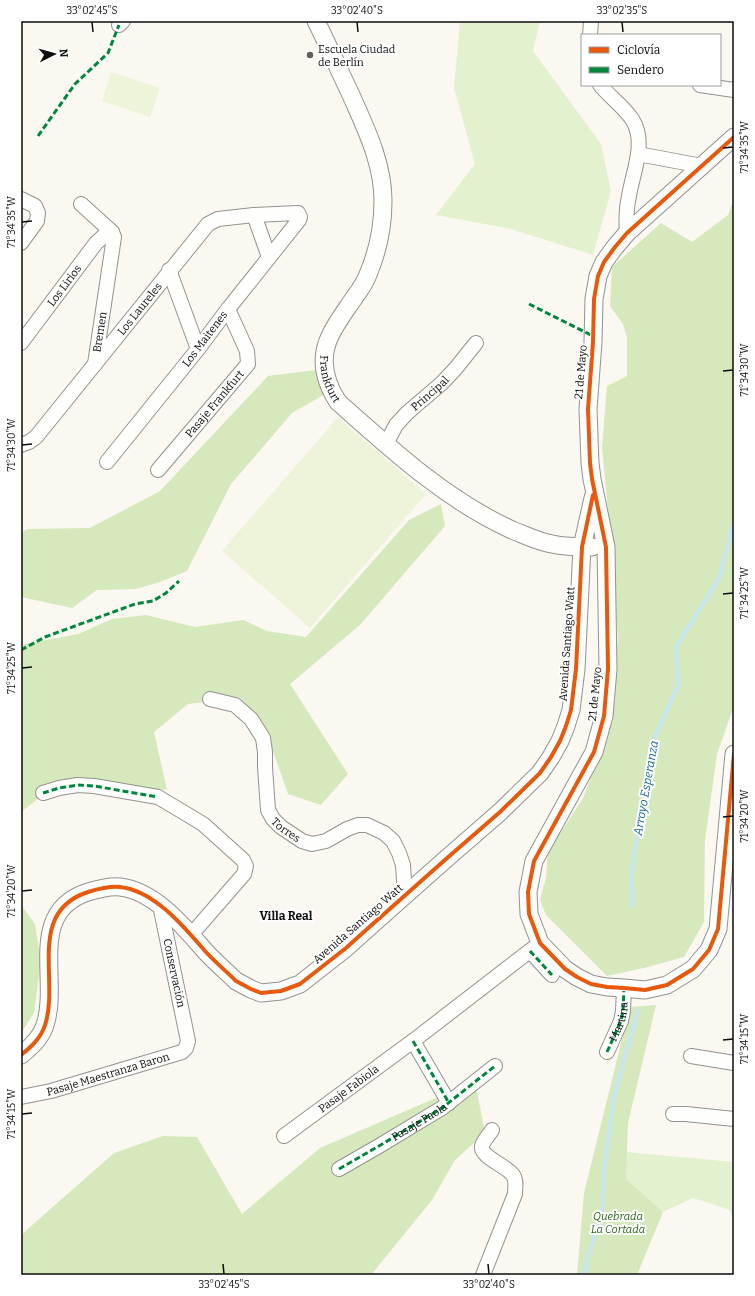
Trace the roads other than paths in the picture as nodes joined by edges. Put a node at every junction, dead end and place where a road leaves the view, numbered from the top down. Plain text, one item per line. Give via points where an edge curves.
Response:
1 (316, 21) edge
2 (591, 21) edge
3 (590, 34) edge
4 (601, 86) edge
5 (707, 86) edge
6 (734, 90) edge
7 (734, 137) edge
8 (638, 154) junction
9 (702, 166) junction
10 (21, 199) edge
11 (81, 204) dead end
12 (254, 215) junction
13 (300, 215) joint
14 (112, 232) junction
15 (627, 233) junction
16 (21, 243) edge
17 (269, 257) junction
18 (170, 270) junction
19 (228, 309) junction
20 (21, 343) edge
21 (476, 343) dead end
22 (198, 349) junction
23 (94, 365) junction
24 (386, 444) junction
25 (21, 445) edge
26 (107, 462) dead end
27 (158, 470) dead end
28 (594, 492) junction
29 (582, 547) junction
30 (606, 547) junction
31 (210, 699) dead end
32 (734, 754) edge
33 (43, 793) dead end
34 (403, 865) junction
35 (419, 883) junction
36 (405, 896) junction
37 (160, 905) junction
38 (191, 935) junction
39 (535, 947) junction
40 (552, 975) dead end
41 (624, 988) junction
42 (188, 1041) joint
43 (414, 1041) junction
44 (608, 1052) dead end
45 (21, 1055) edge
46 (691, 1056) dead end
47 (734, 1063) edge
48 (495, 1066) dead end
49 (21, 1097) edge
50 (449, 1103) junction
51 (673, 1114) dead end
52 (734, 1119) edge
53 (492, 1130) dead end
54 (284, 1136) dead end
55 (339, 1169) dead end
56 (482, 1275) edge

1 - 24 street, Frankfurt via 372,143 383,202 377,248 369,272 330,336 326,347 324,359 327,381 338,402
2 - 3 street
4 - 8 street via 632,119 639,138
5 - 6 street
7 - 9 street, 21 de Mayo
8 - 9 street
8 - 15 street via 629,196
9 - 15 street, 21 de Mayo
10 - 16 street via 35,206 38,213 37,221
11 - 14 street
12 - 13 street, Los Laureles
12 - 17 street
12 - 18 street, Los Laureles via 218,219 208,224
13 - 17 street, Los Maitenes via 299,220
14 - 20 street, Los Lirios via 96,243
14 - 23 street, Bremen via 114,242
15 - 28 street, 21 de Mayo via 604,262 595,288 588,409
17 - 19 street, Los Maitenes
18 - 22 street, Los Laureles
18 - 23 street, Los Laureles
19 - 22 street, Los Maitenes
19 - 27 street, Pasaje Frankfurt via 247,352 248,364
21 - 24 street, Principal via 442,383 396,425
22 - 26 street, Los Maitenes
23 - 25 street, Bremen via 36,437
24 - 29 street, Frankfurt via 445,491 495,522 536,540
28 - 29 street, Avenida Santiago Watt
28 - 30 street, 21 de Mayo
29 - 30 street, Frankfurt
29 - 35 street, Avenida Santiago Watt via 573,692 569,716 560,741 540,773
30 - 39 street, 21 de Mayo via 608,669 604,716 594,752 534,861 528,892
31 - 34 street, Torres via 235,705 250,719 263,738 268,810 281,827 302,841 312,844 326,841 358,825 367,825 384,833 393,841
32 - 41 street, 21 de Mayo via 718,929 709,950 693,969 667,985 645,990
33 - 38 street via 78,785 158,797 203,824 243,860 246,866 244,874
34 - 35 street, Torres
34 - 36 street, Torres
35 - 36 street, Avenida Santiago Watt
36 - 38 street, Avenida Santiago Watt via 300,984 282,991 261,993 236,981
37 - 38 street, Avenida Santiago Watt
37 - 42 street, Conservación
37 - 45 street, Avenida Santiago Watt via 140,892 120,887 100,888 80,894 63,906 54,919 49,941 50,1004 45,1025 38,1038
39 - 40 street, 21 de Mayo
39 - 41 street, 21 de Mayo via 564,969 592,984
39 - 43 street, Pasaje Fabiola
41 - 44 street, Martina via 621,1021
42 - 49 street, Pasaje Maestranza Baron via 182,1052 51,1091
43 - 50 street
43 - 54 street, Pasaje Fabiola
46 - 47 street
48 - 50 street, Pasaje Paola
50 - 55 street, Pasaje Paola
51 - 52 street
53 - 56 street via 482,1145 482,1150 508,1169 516,1182 515,1194

